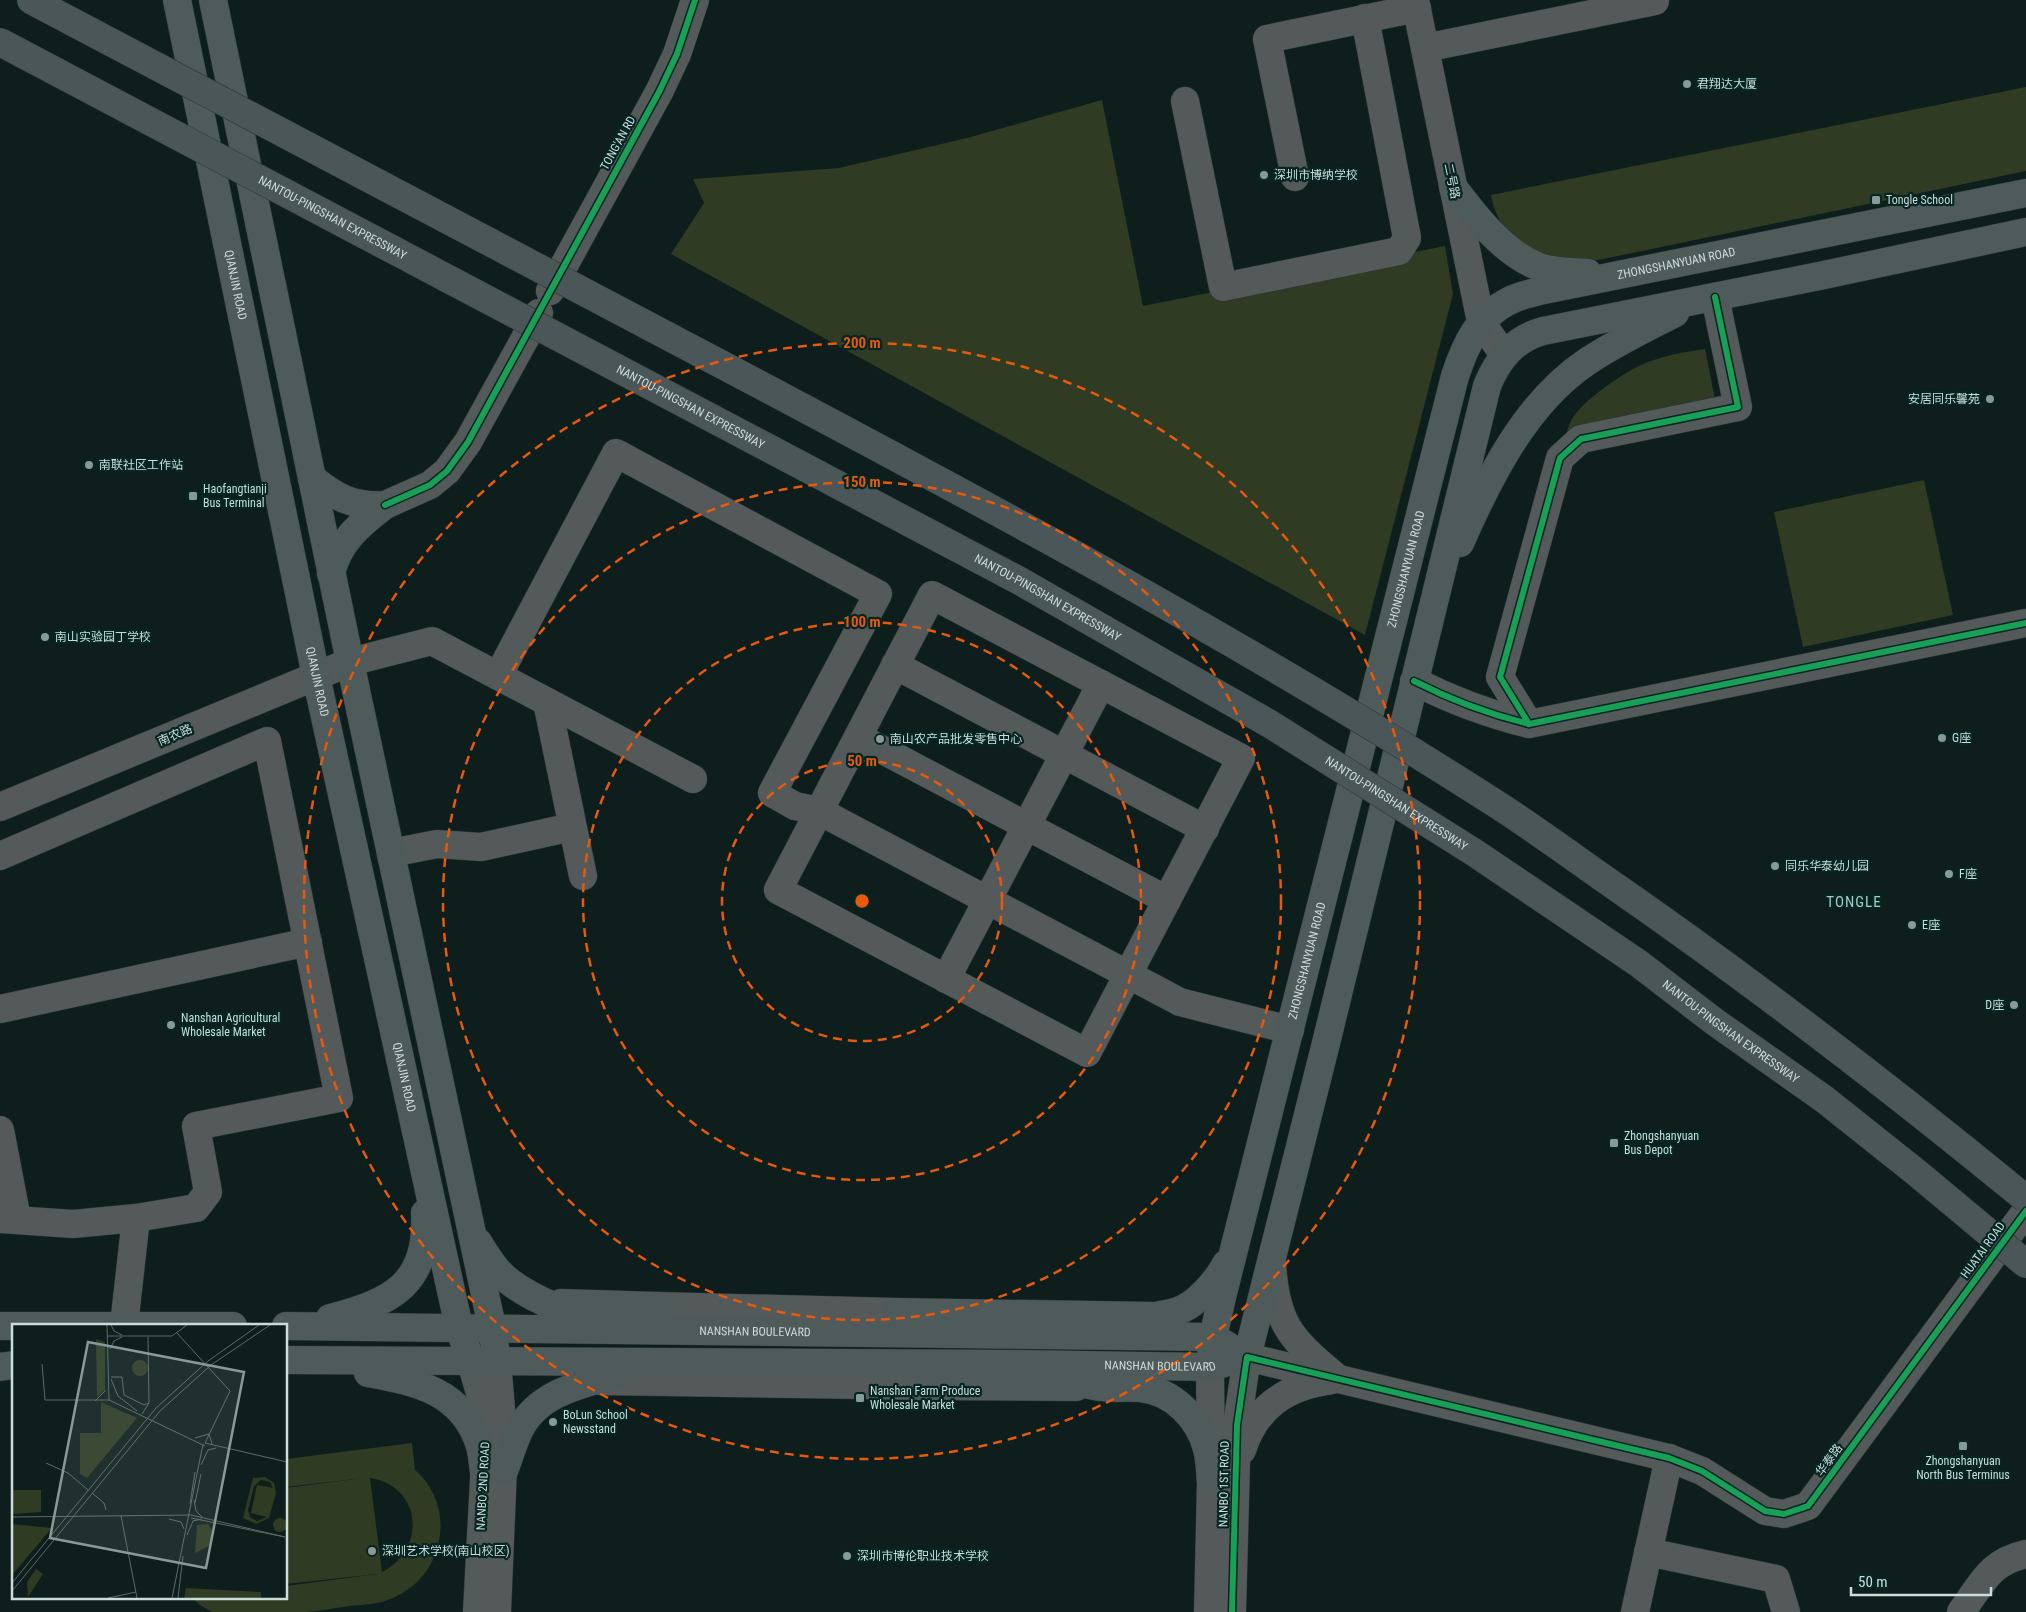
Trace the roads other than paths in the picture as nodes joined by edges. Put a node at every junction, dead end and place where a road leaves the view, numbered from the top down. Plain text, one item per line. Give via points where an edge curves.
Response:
1 (21, 0) edge
2 (31, 0) edge
3 (177, 0) edge
4 (214, 0) edge
5 (695, 0) edge
6 (1655, 1) edge
7 (1422, 16) edge
8 (1365, 18) junction
9 (71, 26) dead end
10 (0, 42) edge
11 (1185, 101) dead end
12 (1295, 177) dead end
13 (1453, 186) junction
14 (2026, 193) edge
15 (2017, 236) edge
16 (1627, 273) junction
17 (1707, 298) junction
18 (1481, 322) junction
19 (1504, 355) junction
20 (312, 478) junction
21 (384, 505) junction
22 (331, 574) junction
23 (1429, 621) junction
24 (2026, 623) edge
25 (350, 662) junction
26 (895, 665) junction
27 (316, 676) junction
28 (498, 676) junction
29 (1414, 681) junction
30 (1101, 684) junction
31 (547, 702) junction
32 (1529, 724) junction
33 (858, 737) junction
34 (1064, 754) junction
35 (693, 779) dead end
36 (0, 807) edge
37 (819, 811) junction
38 (1026, 826) junction
39 (572, 827) junction
40 (1204, 829) junction
41 (391, 853) junction
42 (0, 856) edge
43 (583, 876) dead end
44 (987, 900) junction
45 (1167, 900) junction
46 (308, 942) junction
47 (1128, 975) junction
48 (946, 979) junction
49 (0, 1009) edge
50 (1290, 1030) junction
51 (0, 1130) edge
52 (421, 1154) junction
53 (2026, 1199) edge
54 (2026, 1210) edge
55 (136, 1218) junction
56 (8, 1219) edge
57 (472, 1231) junction
58 (1236, 1247) junction
59 (1272, 1255) junction
60 (2026, 1264) edge
61 (545, 1301) junction
62 (658, 1306) junction
63 (0, 1307) edge
64 (896, 1312) junction
65 (1040, 1314) junction
66 (1155, 1316) junction
67 (117, 1324) edge
68 (124, 1324) edge
69 (288, 1326) edge
70 (288, 1326) edge
71 (459, 1327) junction
72 (492, 1327) junction
73 (606, 1329) junction
74 (976, 1334) junction
75 (1213, 1337) junction
76 (1246, 1357) junction
77 (290, 1360) edge
78 (484, 1362) junction
79 (552, 1362) junction
80 (652, 1363) junction
81 (1019, 1364) junction
82 (1210, 1367) junction
83 (1338, 1379) junction
84 (596, 1381) junction
85 (928, 1386) junction
86 (1100, 1387) junction
87 (1669, 1458) junction
88 (494, 1472) junction
89 (1224, 1480) junction
90 (1648, 1552) junction
91 (2026, 1554) edge
92 (477, 1612) edge
93 (496, 1612) edge
94 (1208, 1612) edge
95 (1232, 1612) edge
96 (1634, 1612) edge
97 (1786, 1612) edge
98 (1961, 1612) edge

1 - 9 street
2 - 53 highway, bridge via 1042,536 1298,681 1495,803 1666,922 1822,1036
3 - 27 main road, QIANJIN ROAD
4 - 20 main road
5 - 21 street, TONG'AN RD via 677,54 658,92 468,442 447,471 430,485
6 - 7 street
7 - 8 street
7 - 13 street, 二号路
8 - 11 street via 1407,238 1400,251 1223,287
8 - 12 street via 1267,38
10 - 60 highway, NANTOU-PINGSHAN EXPRESSWAY, bridge via 1018,580 1270,724 1476,853 1638,963 1824,1099
13 - 16 main road via 1488,230 1508,249 1540,267 1559,271
13 - 18 street, 二号路
14 - 16 main road, ZHONGSHANYUAN ROAD
15 - 17 main road
16 - 18 main road, ZHONGSHANYUAN ROAD via 1516,298 1493,310
17 - 19 main road via 1543,331 1516,343
17 - 23 main road via 1587,362 1540,405 1522,428 1490,483 1462,540
17 - 32 street via 1738,407 1581,439 1560,458 1500,677
18 - 19 street, 二号路
18 - 50 main road, ZHONGSHANYUAN ROAD via 1462,354 1455,376
19 - 23 main road via 1487,386
20 - 21 main road via 330,493 350,503
20 - 22 main road
21 - 22 main road via 355,528 334,560
22 - 25 main road
23 - 29 main road
24 - 32 street
25 - 27 street, 南农路
25 - 28 street, 南农路 via 432,641
25 - 41 main road
26 - 30 street via 932,595
26 - 33 street
26 - 34 street
27 - 36 street, 南农路
27 - 52 main road, QIANJIN ROAD
28 - 31 street, 南农路
28 - 37 street via 616,453 878,594 772,793 795,806
29 - 32 street via 1466,705
29 - 59 main road
30 - 34 street
30 - 40 street via 1241,758
31 - 35 street, 南农路
31 - 39 street
33 - 37 street
33 - 38 street
34 - 38 street
34 - 40 street
37 - 44 street
37 - 48 street via 778,890
38 - 44 street
38 - 45 street
39 - 41 street via 481,847 437,844
39 - 43 street
40 - 45 street
41 - 57 main road
42 - 46 street via 267,741
44 - 47 street
44 - 48 street
45 - 47 street
46 - 49 street
46 - 55 street via 339,1098 196,1126 208,1192 196,1208
47 - 48 street via 1087,1053
47 - 50 street via 1180,1002
50 - 58 main road, ZHONGSHANYUAN ROAD
51 - 56 street
52 - 69 main road via 425,1223 421,1253 413,1274 401,1289 363,1308 332,1318
52 - 71 main road, QIANJIN ROAD
54 - 87 street, 华泰路 via 1808,1506 1784,1514 1765,1511 1702,1471
55 - 56 street via 73,1224
55 - 68 street
57 - 61 main road via 499,1272
57 - 72 main road
58 - 66 main road via 1220,1275 1191,1304 1176,1312
58 - 75 main road, ZHONGSHANYUAN ROAD
59 - 76 main road
59 - 83 street via 1273,1289 1288,1330
61 - 62 main road
61 - 73 main road
62 - 64 street
62 - 73 street
63 - 67 main road
64 - 65 main road
64 - 74 street
65 - 66 main road
65 - 74 main road
66 - 75 main road
70 - 71 main road, NANSHAN BOULEVARD
71 - 72 main road, NANSHAN BOULEVARD
71 - 78 main road, QIANJIN ROAD
72 - 73 main road, NANSHAN BOULEVARD
72 - 78 main road
73 - 74 main road, NANSHAN BOULEVARD
74 - 75 main road, NANSHAN BOULEVARD
75 - 76 main road, NANSHAN BOULEVARD
75 - 82 main road, ZHONGSHANYUAN ROAD
76 - 82 main road, NANSHAN BOULEVARD
76 - 83 street, 华泰路
76 - 89 street, NANBO 1ST ROAD via 1237,1425
77 - 78 main road, NANSHAN BOULEVARD
77 - 88 main road via 404,1380 440,1393 469,1422
78 - 79 main road, NANSHAN BOULEVARD
78 - 88 street, NANBO 2ND ROAD via 503,1420
79 - 80 main road, NANSHAN BOULEVARD
79 - 84 street
80 - 81 main road, NANSHAN BOULEVARD
80 - 84 main road
81 - 82 main road, NANSHAN BOULEVARD
81 - 85 street
81 - 86 main road
82 - 89 street, NANBO 1ST ROAD
83 - 87 street, 华泰路
83 - 89 street via 1299,1388 1262,1411 1249,1429 1242,1449
84 - 85 street
84 - 88 main road via 568,1388 533,1410
85 - 86 main road
86 - 89 main road via 1142,1388 1161,1393 1181,1406 1200,1430
87 - 90 street
88 - 92 street, NANBO 2ND ROAD
88 - 93 street, NANBO 2ND ROAD
89 - 94 street, NANBO 1ST ROAD
89 - 95 street, NANBO 1ST ROAD
90 - 96 street
90 - 97 street via 1776,1579
91 - 98 street via 1993,1568

